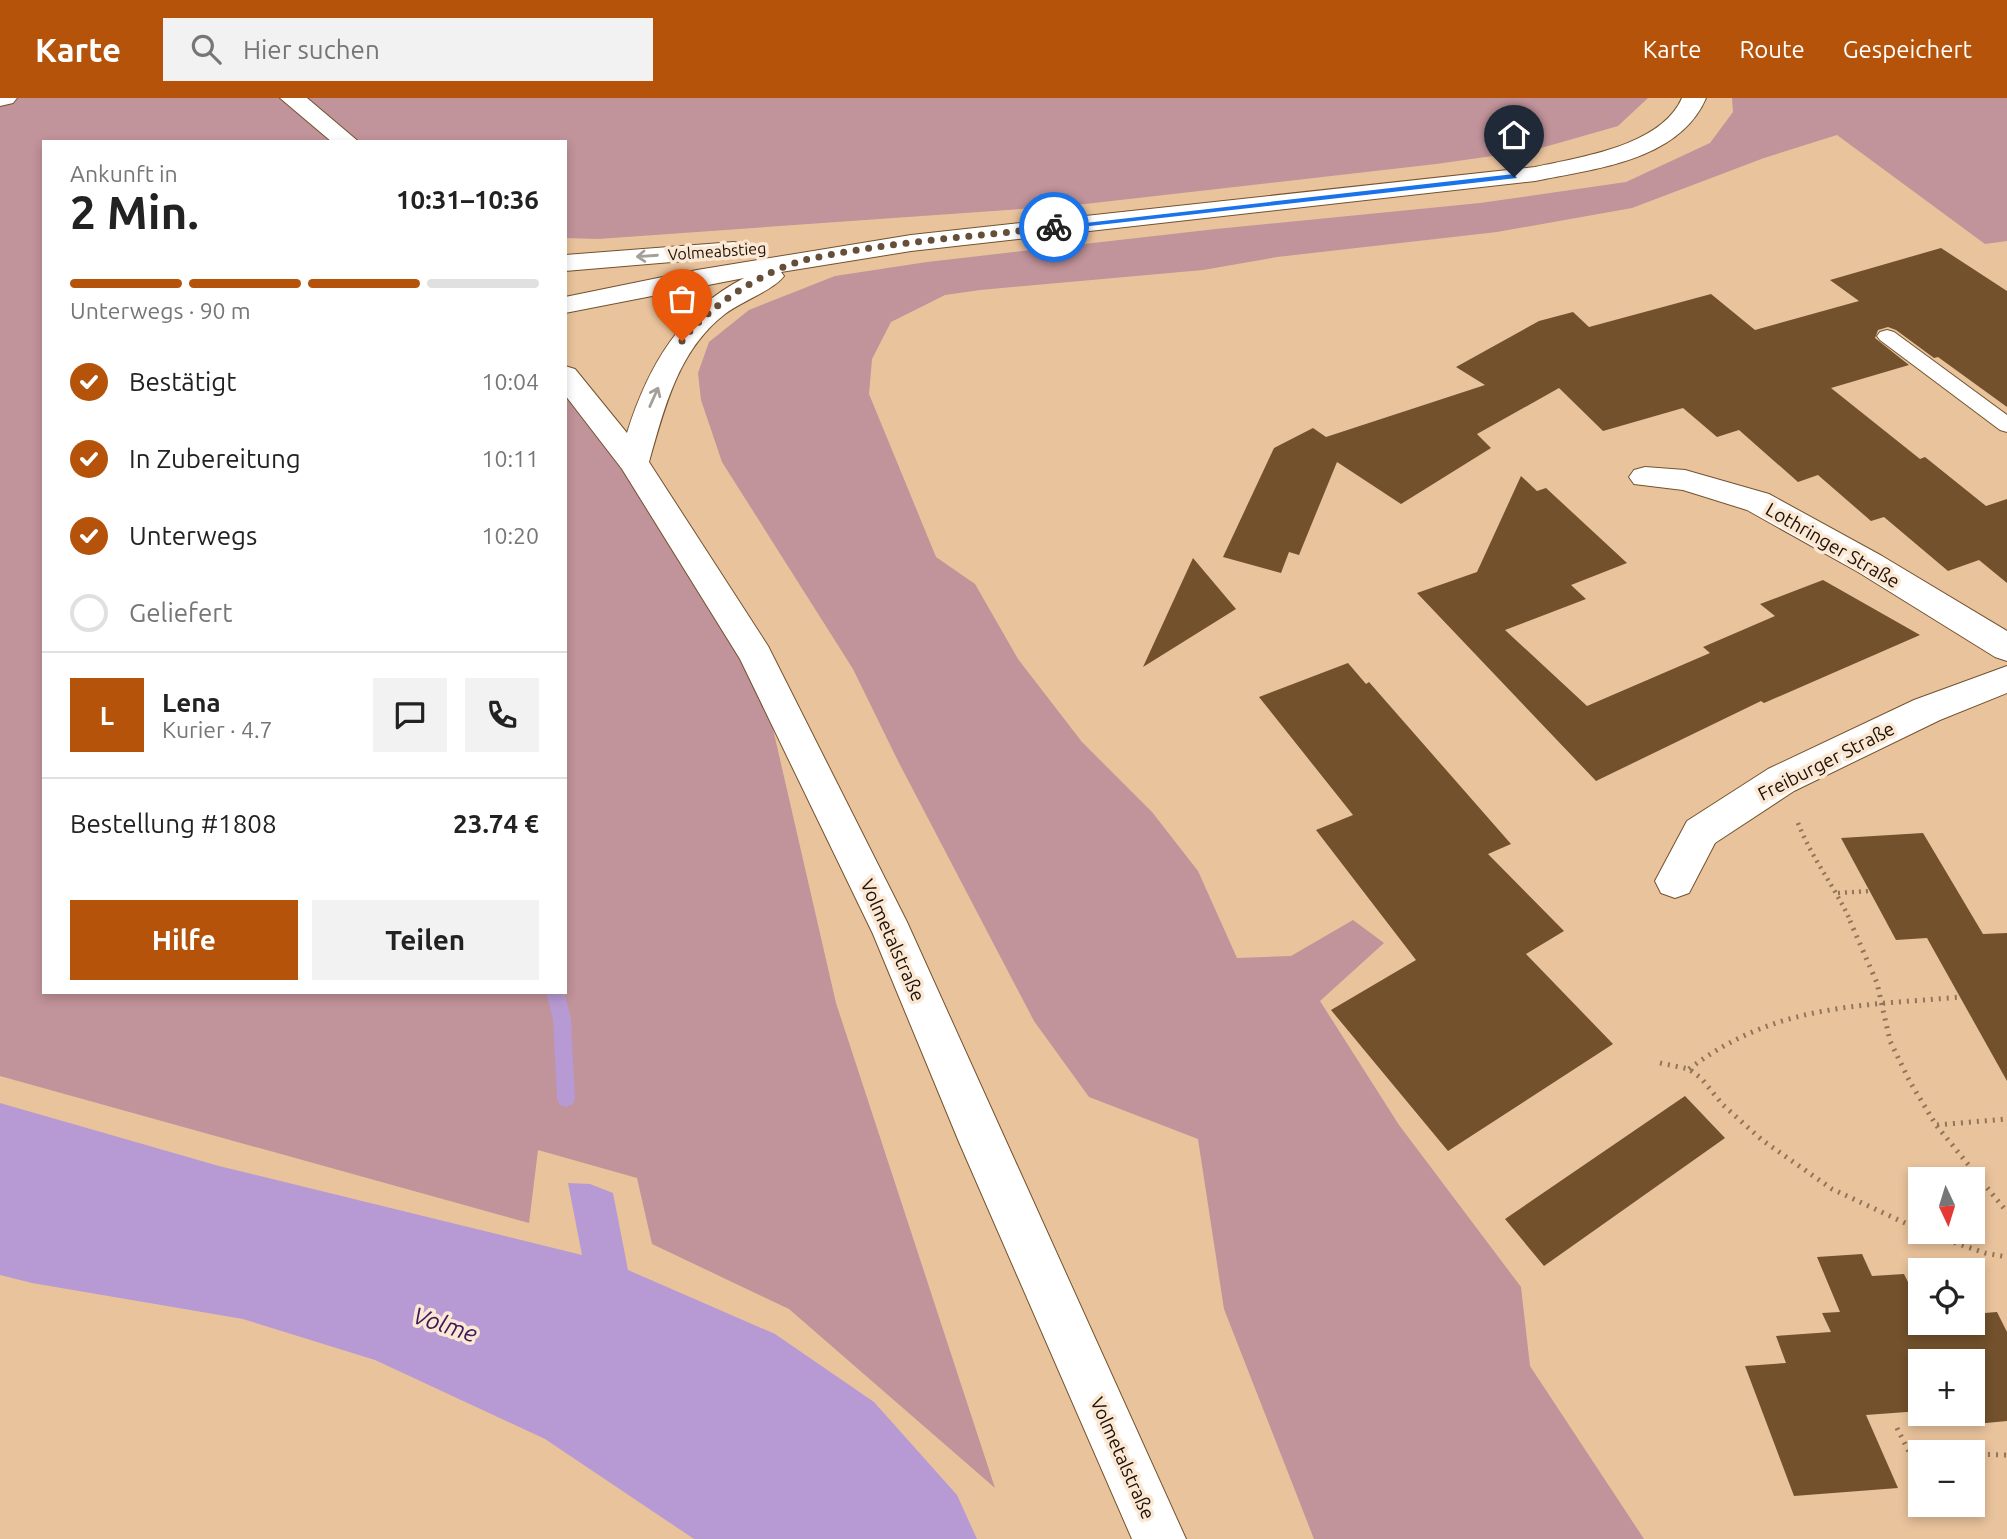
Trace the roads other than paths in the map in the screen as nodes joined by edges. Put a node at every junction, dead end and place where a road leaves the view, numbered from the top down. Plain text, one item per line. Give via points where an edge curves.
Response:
1 (292, 98) edge
2 (1694, 98) edge
3 (345, 140) edge
4 (911, 243) junction
5 (803, 261) junction
6 (567, 263) edge
7 (567, 305) edge
8 (1887, 336) dead end
9 (567, 378) edge
10 (2006, 424) edge
11 (633, 462) junction
12 (1645, 477) dead end
13 (2007, 648) edge
14 (2007, 680) edge
15 (1675, 881) dead end
16 (1159, 1539) edge

1 - 3 main road
2 - 4 main road, Volmeabstieg via 1685,117 1653,139 1600,159 1535,174
4 - 5 main road, Volmeabstieg
4 -> 6 main road, Volmeabstieg via 780,247
5 - 7 main road, Volmeabstieg
11 -> 5 main road via 649,407 693,326 713,307 754,282
8 - 10 lane
9 - 11 main road, Volmetalstraße
11 - 16 main road, Volmetalstraße via 756,655 893,934
12 - 13 main road, Lothringer Straße via 1685,480 1758,502
14 - 15 main road, Freiburger Straße via 1927,710 1781,780 1701,832

